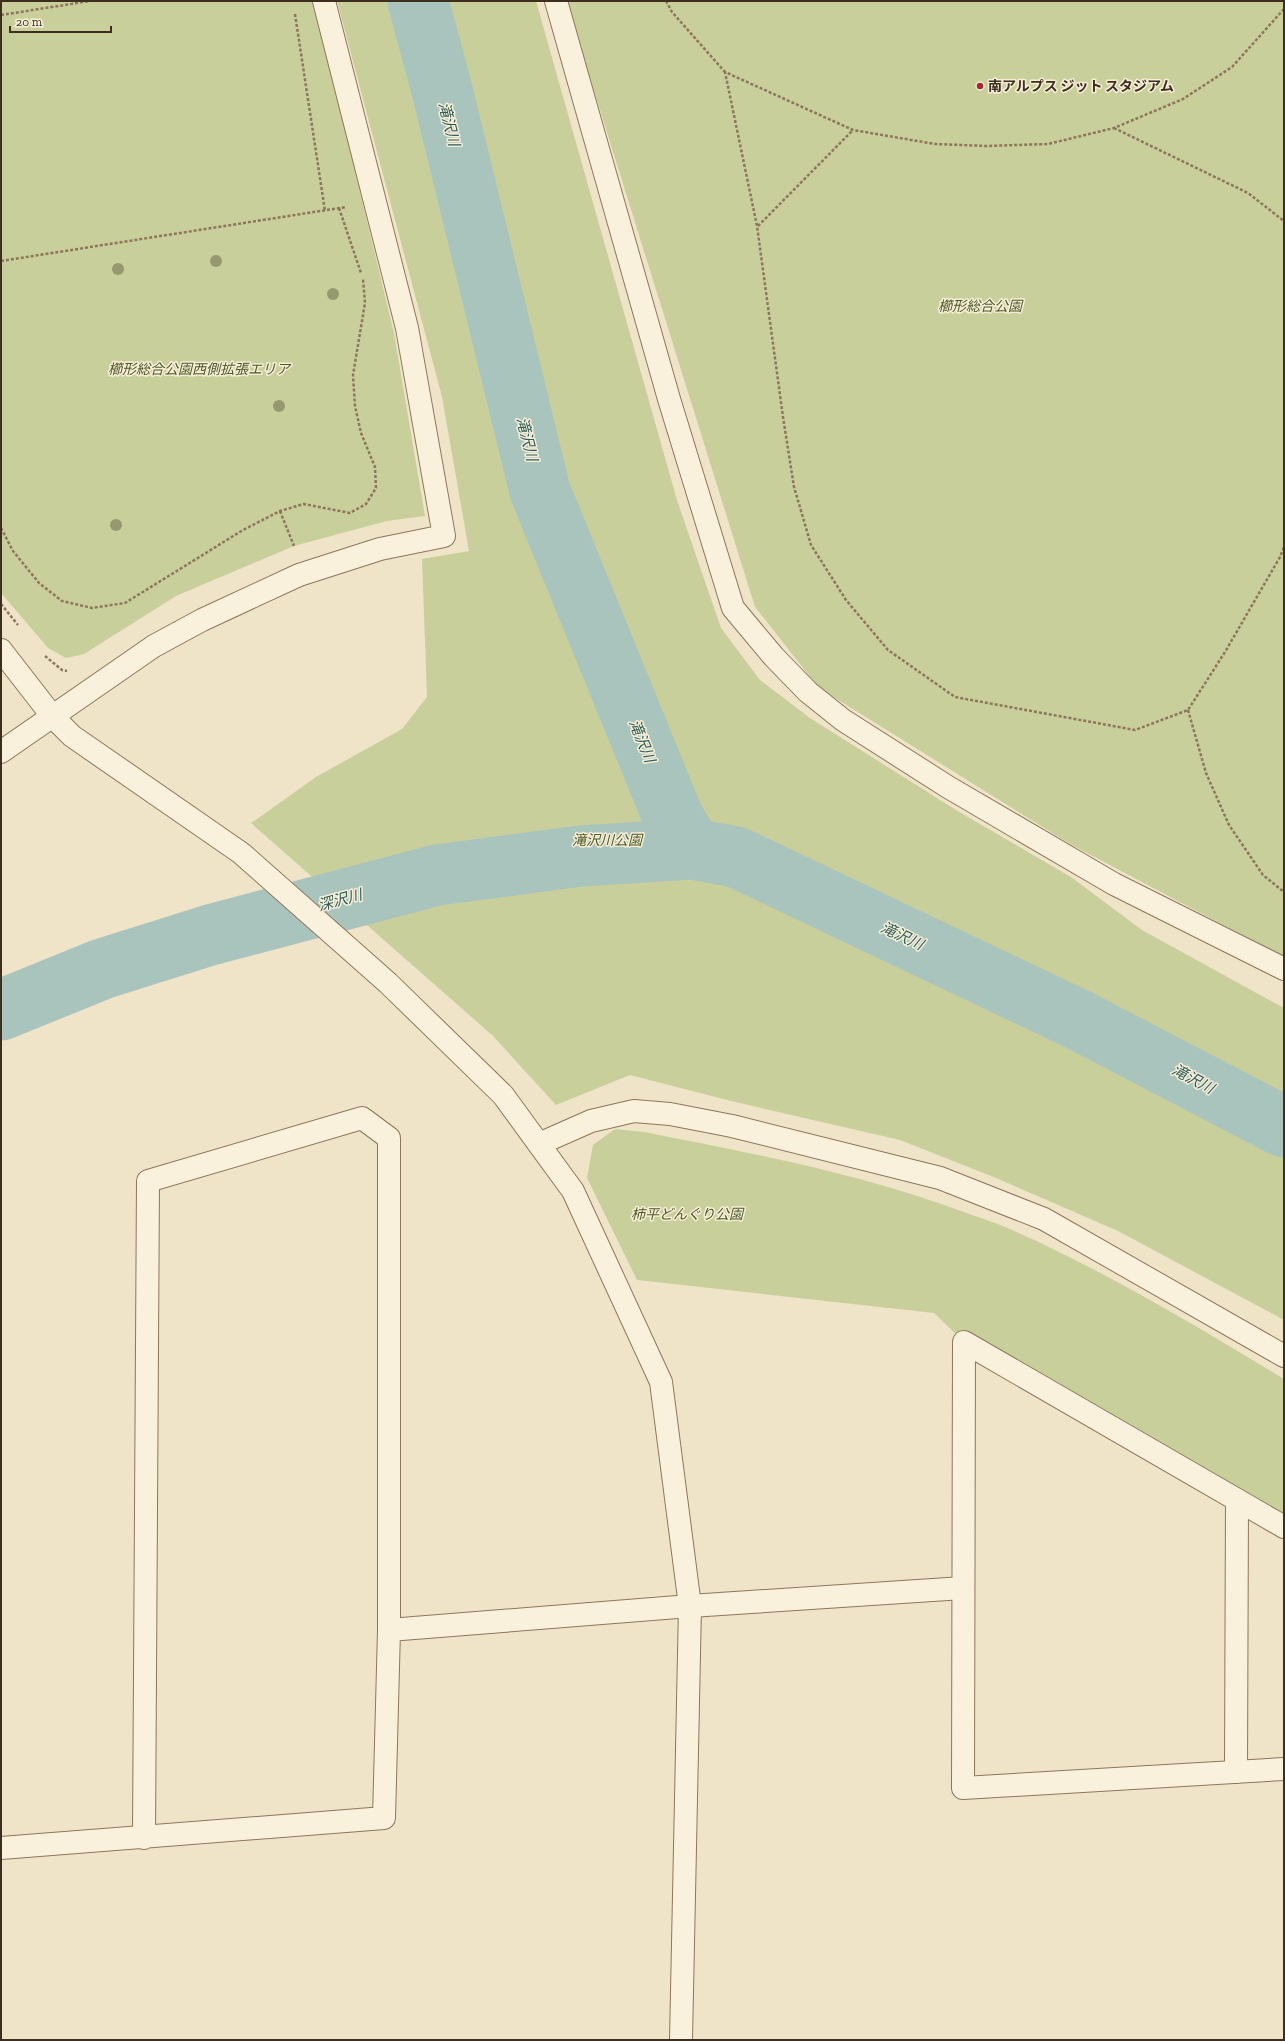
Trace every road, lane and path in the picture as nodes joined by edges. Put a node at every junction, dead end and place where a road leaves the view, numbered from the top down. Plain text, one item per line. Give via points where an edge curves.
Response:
1 (90, 1) edge
2 (324, 1) edge
3 (556, 1) edge
4 (666, 1) edge
5 (73, 2) edge
6 (294, 9) dead end
7 (1284, 9) edge
8 (1, 16) edge
9 (725, 72) junction
10 (1114, 128) junction
11 (853, 130) junction
12 (376, 203) junction
13 (339, 208) junction
14 (325, 211) junction
15 (1284, 221) edge
16 (757, 226) junction
17 (1, 261) edge
18 (280, 511) junction
19 (1, 528) edge
20 (1284, 547) edge
21 (293, 552) dead end
22 (1, 650) edge
23 (1188, 710) junction
24 (53, 717) junction
25 (1, 752) edge
26 (1284, 892) edge
27 (1284, 969) edge
28 (539, 1144) junction
29 (1284, 1356) edge
30 (1237, 1500) junction
31 (1284, 1527) edge
32 (963, 1588) junction
33 (690, 1606) junction
34 (389, 1630) junction
35 (1284, 1768) edge
36 (1236, 1772) junction
37 (144, 1838) junction
38 (1, 1848) edge
39 (681, 2040) edge

1 - 5 path
2 - 12 street
3 - 27 street via 669,399 733,608 774,657 808,692 843,720 948,787 1107,881
4 - 9 path via 672,12
5 - 8 path
6 - 14 path
7 - 10 path via 1232,67 1183,99
9 - 11 path
9 - 16 path
10 - 11 path via 1048,144 987,146 935,144
10 - 15 path via 1248,193
11 - 16 path
12 - 13 path
12 - 24 street via 407,328 444,536 380,549 299,575 202,620 154,646
13 - 14 path
13 - 18 path via 363,278 365,303 353,375 355,406 361,433 375,467 376,488 366,504 350,513 304,504
14 - 17 path
16 - 23 path via 794,487 811,545 846,600 888,650 955,697 1135,730
18 - 19 path via 243,530 125,603 92,608 62,601 39,583 14,551
18 - 21 path via 294,546
20 - 23 path via 1225,652
22 - 24 street
23 - 26 path via 1206,773 1229,825 1262,875
24 - 25 street
24 - 28 street via 72,736 241,854 388,983 503,1095
28 - 29 street via 591,1121 634,1111 670,1114 732,1126 940,1178 1044,1219
28 - 33 street via 573,1191 661,1382
30 - 31 street
30 - 32 street via 964,1342
30 - 36 street
32 - 33 street
32 - 36 street via 963,1788
33 - 34 street
33 - 39 street
34 - 37 street via 384,1818
34 - 37 street via 389,1138 362,1118 148,1181
35 - 36 street
37 - 38 street

